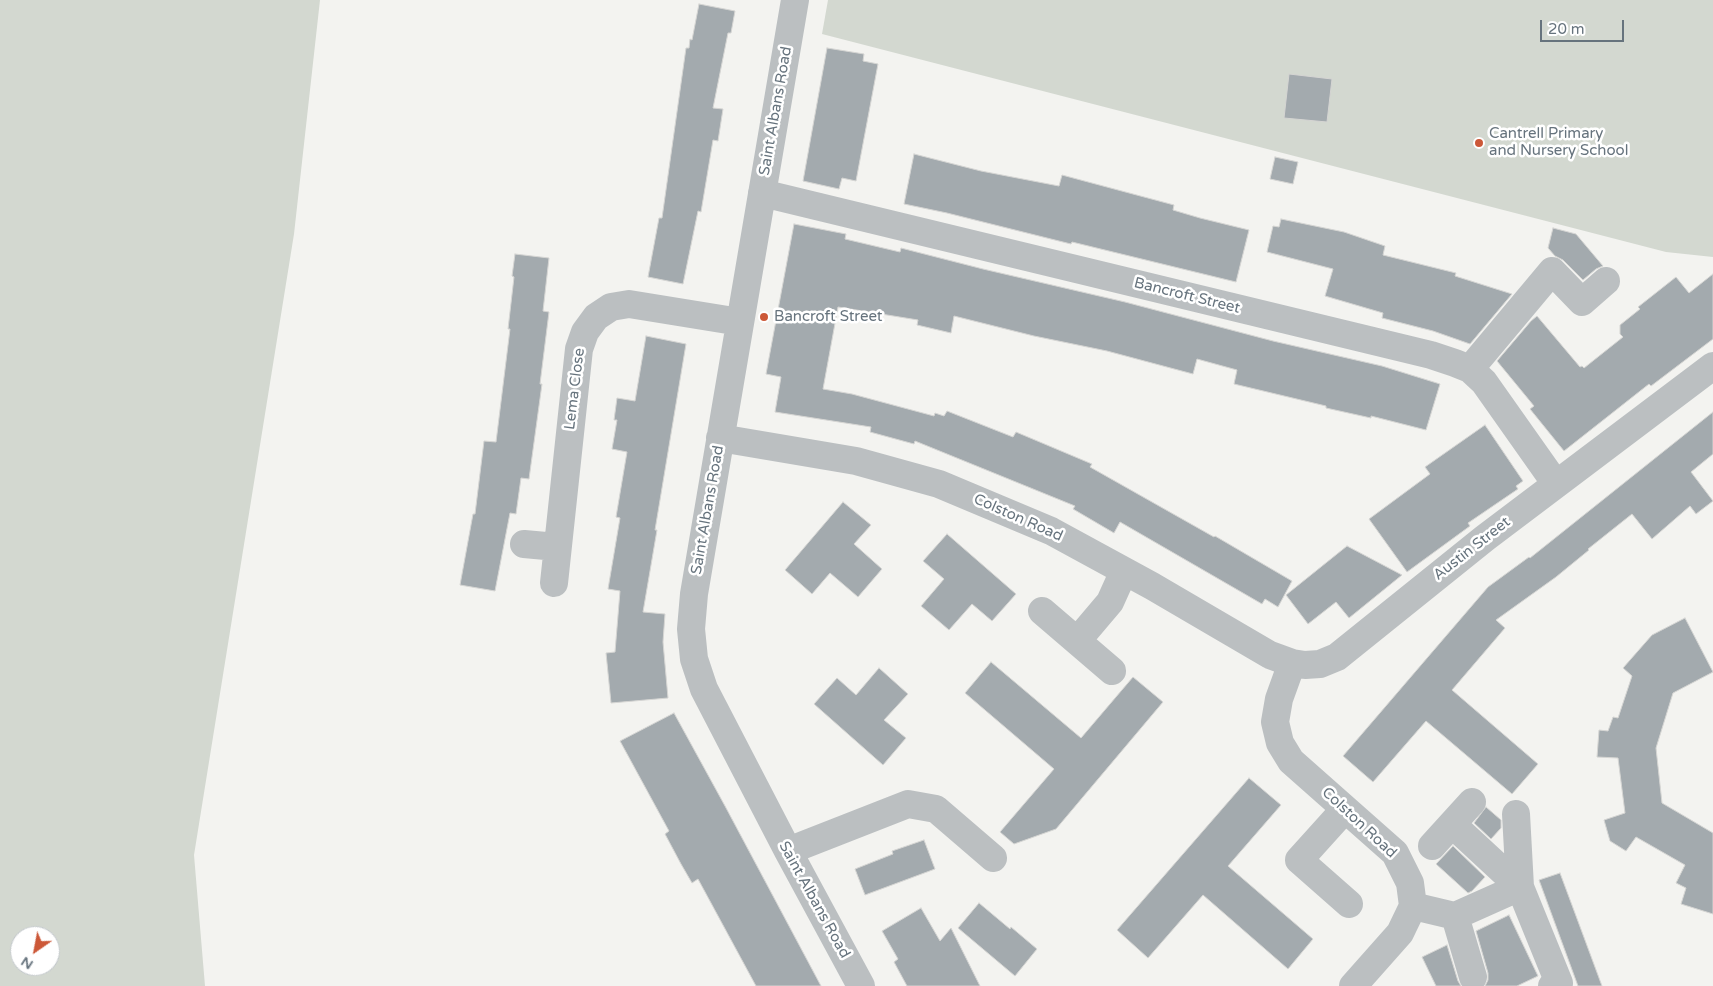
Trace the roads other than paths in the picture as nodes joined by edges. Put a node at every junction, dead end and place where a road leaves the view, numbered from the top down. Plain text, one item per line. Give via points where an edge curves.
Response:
1 (795, 0) edge
2 (762, 193) junction
3 (1606, 281) dead end
4 (740, 322) junction
5 (1713, 366) edge
6 (1470, 369) junction
7 (720, 438) junction
8 (1556, 484) junction
9 (524, 544) dead end
10 (558, 547) junction
11 (1124, 571) junction
12 (554, 584) dead end
13 (1042, 611) dead end
14 (1077, 641) junction
15 (1292, 662) junction
16 (1112, 671) dead end
17 (1472, 802) dead end
18 (1345, 809) junction
19 (1516, 814) dead end
20 (1452, 824) junction
21 (1432, 846) dead end
22 (788, 852) junction
23 (993, 858) dead end
24 (1520, 887) junction
25 (1349, 904) dead end
26 (1412, 906) junction
27 (1455, 916) junction
28 (1473, 977) dead end
29 (861, 986) edge
30 (1353, 986) edge
31 (1552, 986) edge

1 - 2 street, Saint Albans Road
2 - 4 street, Saint Albans Road
2 - 6 street, Bancroft Street via 1431,355
3 - 6 street via 1582,302 1552,271
4 - 7 street, Saint Albans Road
4 - 10 street, Lema Close via 629,304 611,307 596,317 579,348
5 - 8 street, Austin Street
6 - 8 street, Bancroft Street via 1484,382
7 - 11 street, Colston Road via 856,461 939,484 1050,530
7 - 22 street, Saint Albans Road via 694,594 691,629 694,659 704,689
8 - 15 street, Austin Street via 1337,657 1320,664
9 - 10 street
10 - 12 street, Lema Close
11 - 14 street via 1110,602
11 - 15 street, Colston Road via 1270,655
13 - 14 street
14 - 16 street
15 - 18 street, Colston Road via 1275,722 1280,743 1291,761
17 - 20 street
18 - 25 street via 1299,860
18 - 26 street, Colston Road via 1395,853 1410,883
19 - 24 street
20 - 21 street
20 - 24 street
22 - 23 street via 908,804 936,809
22 - 29 street, Saint Albans Road
24 - 27 street
24 - 31 street via 1559,983
26 - 27 street
26 - 30 street via 1400,933
27 - 28 street

